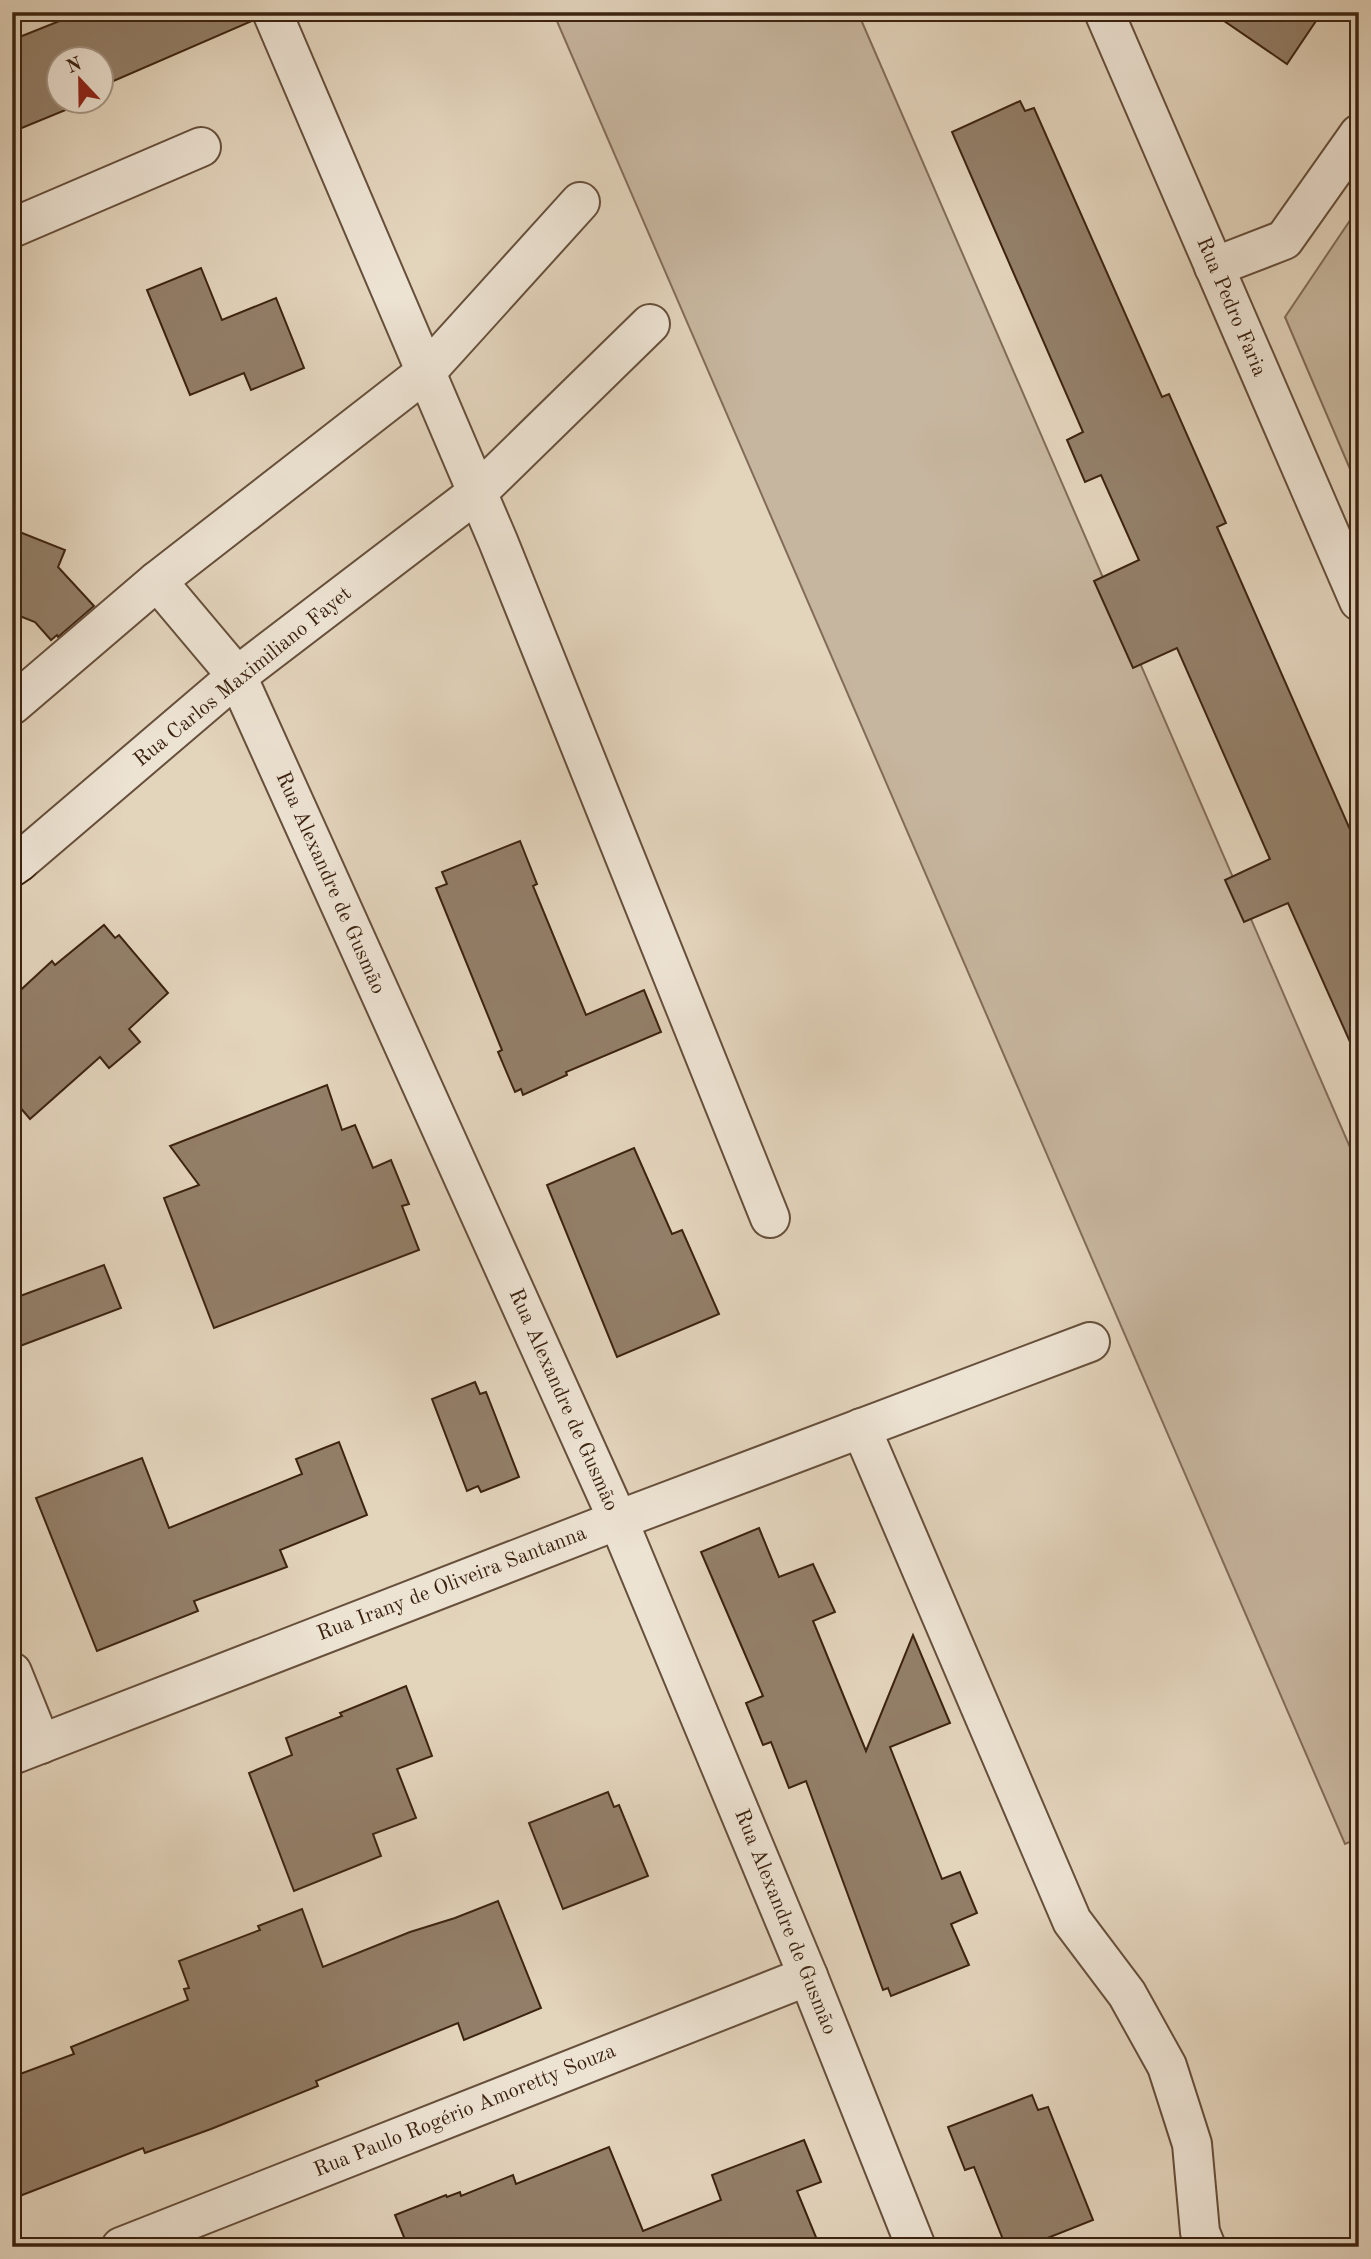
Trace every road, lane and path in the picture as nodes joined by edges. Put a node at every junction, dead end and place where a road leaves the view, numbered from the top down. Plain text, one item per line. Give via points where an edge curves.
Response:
1 (272, 12) edge
2 (1104, 12) edge
3 (1359, 134) edge
4 (201, 147) dead end
5 (580, 202) dead end
6 (12, 228) edge
7 (1214, 267) junction
8 (650, 324) dead end
9 (427, 371) junction
10 (478, 492) junction
11 (158, 581) junction
12 (1359, 601) edge
13 (237, 676) junction
14 (12, 705) edge
15 (14, 861) edge
16 (771, 1218) dead end
17 (1090, 1342) dead end
18 (861, 1429) junction
19 (618, 1520) junction
20 (12, 1672) edge
21 (27, 1750) edge
22 (808, 1976) junction
23 (121, 2247) edge
24 (916, 2247) edge
25 (1206, 2247) edge

1 - 9 street
2 - 7 street, Rua Pedro Faria
3 - 7 street via 1284,240
4 - 6 street
5 - 9 street
7 - 12 street, Rua Pedro Faria
8 - 10 street, Rua Carlos Maximiliano Fayet
9 - 10 street
9 - 11 street
10 - 13 street, Rua Carlos Maximiliano Fayet
10 - 16 street
11 - 13 street, Rua Alexandre de Gusmão
11 - 14 street
13 - 15 street, Rua Carlos Maximiliano Fayet
13 - 19 street, Rua Alexandre de Gusmão
17 - 18 street, Rua Irany de Oliveira Santanna
18 - 19 street, Rua Irany de Oliveira Santanna
18 - 25 street via 1072,1921 1127,1994 1167,2066 1192,2144 1200,2232
19 - 21 street, Rua Irany de Oliveira Santanna
19 - 22 street, Rua Alexandre de Gusmão
20 - 21 street
22 - 23 street, Rua Paulo Rogério Amoretty Souza
22 - 24 street, Rua Alexandre de Gusmão

